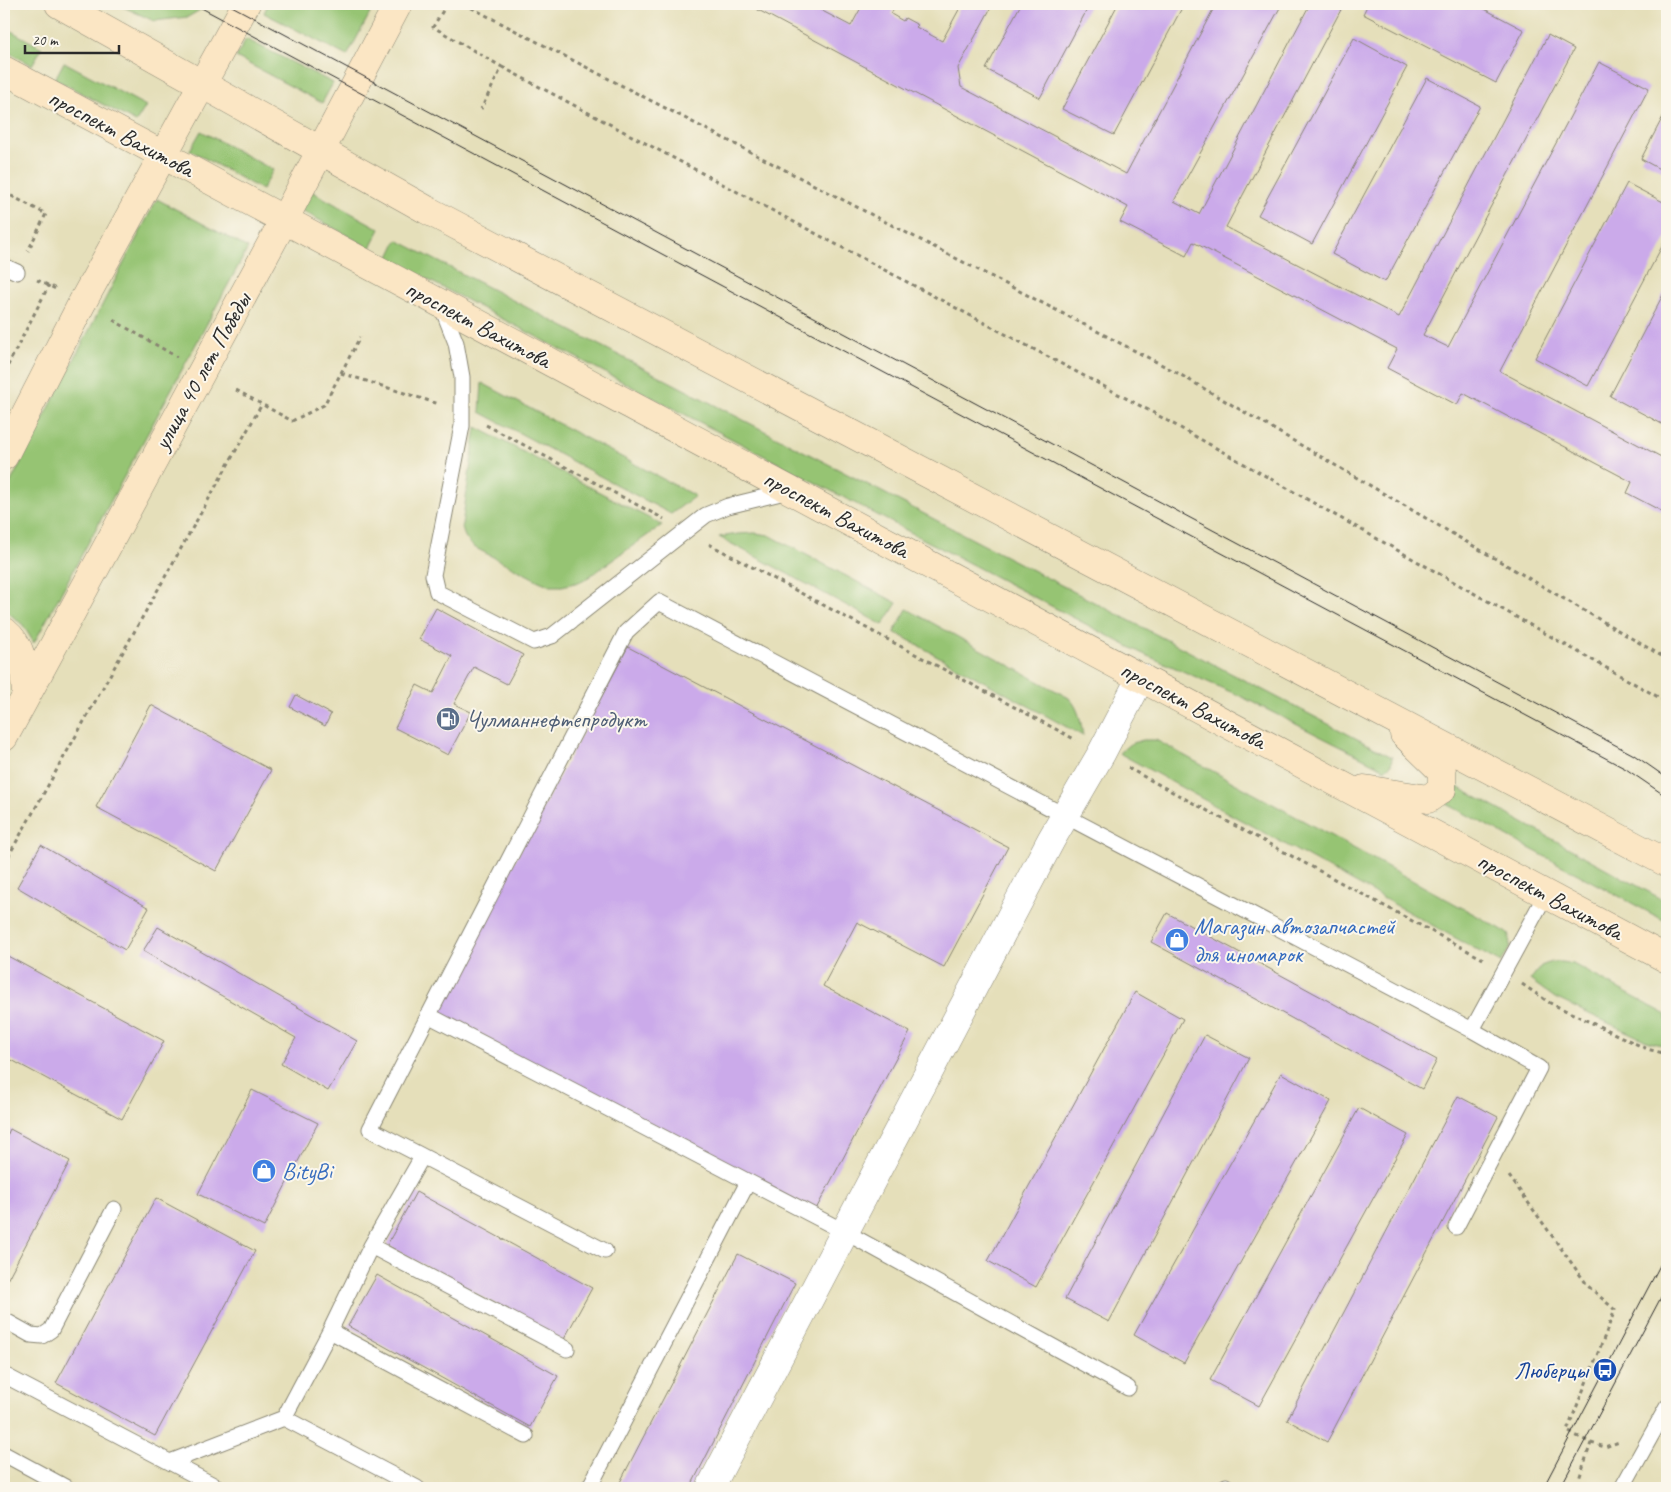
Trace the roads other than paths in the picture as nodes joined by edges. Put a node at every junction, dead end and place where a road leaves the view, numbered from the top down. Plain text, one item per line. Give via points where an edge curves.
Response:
1 (59, 4) edge
2 (246, 4) edge
3 (398, 4) edge
4 (4, 70) edge
5 (202, 83) junction
6 (321, 150) junction
7 (163, 155) junction
8 (284, 220) junction
9 (440, 303) junction
10 (4, 456) edge
11 (791, 491) junction
12 (4, 631) edge
13 (1141, 677) junction
14 (26, 695) junction
15 (1384, 714) junction
16 (4, 737) edge
17 (1342, 785) junction
18 (1064, 816) junction
19 (1667, 863) edge
20 (1546, 894) junction
21 (1667, 959) edge
22 (428, 1015) junction
23 (1472, 1030) junction
24 (422, 1157) junction
25 (748, 1182) junction
26 (114, 1209) dead end
27 (1456, 1226) dead end
28 (845, 1232) junction
29 (371, 1246) junction
30 (605, 1251) dead end
31 (4, 1320) edge
32 (330, 1331) junction
33 (567, 1348) dead end
34 (4, 1375) edge
35 (1128, 1388) dead end
36 (1667, 1407) edge
37 (284, 1418) junction
38 (526, 1436) dead end
39 (4, 1454) edge
40 (170, 1462) junction
41 (67, 1488) edge
42 (219, 1488) edge
43 (417, 1488) edge
44 (589, 1488) edge
45 (710, 1488) edge
46 (1622, 1488) edge

1 - 5 main road
2 - 5 main road
3 - 6 main road, улица 40 лет Победы
4 - 7 main road, проспект Вахитова
5 - 6 main road
5 - 7 main road
6 - 8 main road, улица 40 лет Победы
6 - 15 main road
7 - 8 main road, проспект Вахитова
7 - 10 main road
8 - 9 main road, проспект Вахитова
8 - 14 main road, улица 40 лет Победы
9 - 11 main road, проспект Вахитова
9 - 11 lane via 456,343 462,378 462,426 433,575 437,592 534,642 552,636 706,515 728,506
11 - 13 main road, проспект Вахитова
12 - 14 main road via 13,638 23,660
13 - 17 main road, проспект Вахитова
13 - 18 street
14 - 16 main road, улица 40 лет Победы
15 - 17 main road via 1442,771 1442,789 1428,799
15 - 19 main road
17 - 20 main road, проспект Вахитова
18 - 22 lane via 659,602 626,632
18 - 23 lane
18 - 28 street
20 - 21 main road, проспект Вахитова
20 - 23 lane
22 - 24 lane via 370,1129
22 - 25 lane
23 - 27 lane via 1539,1068
24 - 29 lane
24 - 30 lane
25 - 28 lane
25 - 44 lane
26 - 31 lane via 51,1330 42,1336 31,1335
28 - 35 lane
28 - 45 street
29 - 32 lane
29 - 33 lane
32 - 37 lane
32 - 38 lane
34 - 40 lane
36 - 46 lane
37 - 40 lane
37 - 43 lane
39 - 41 lane
40 - 42 lane

